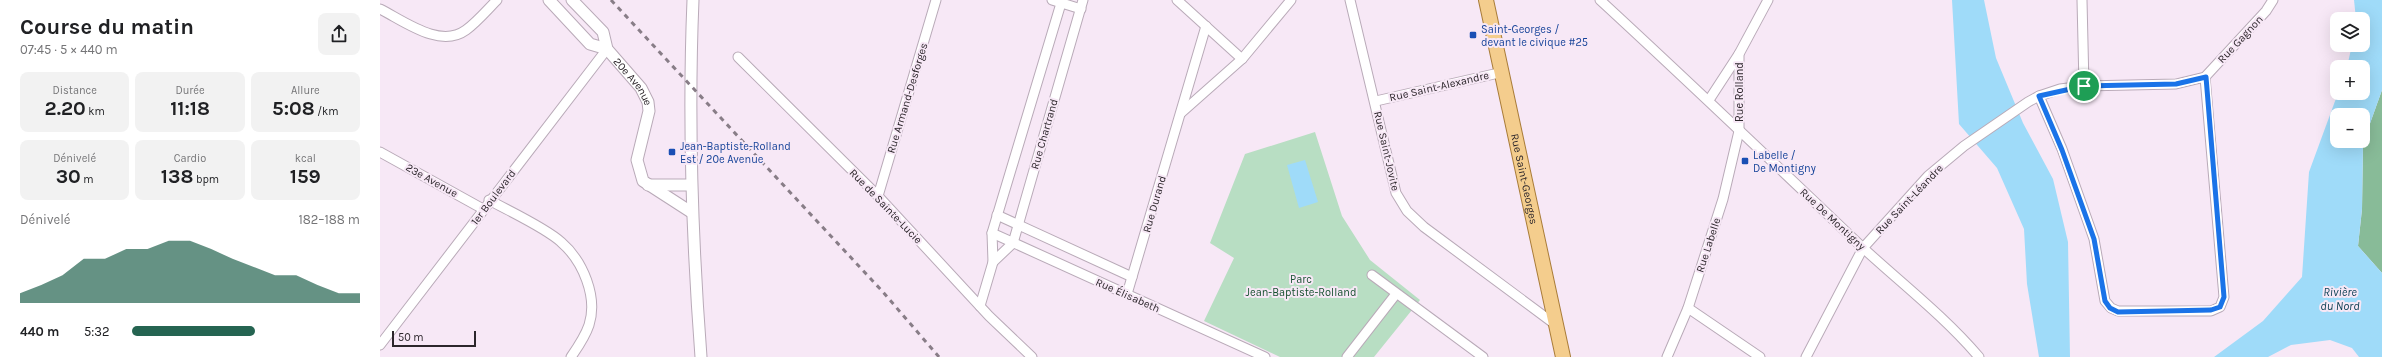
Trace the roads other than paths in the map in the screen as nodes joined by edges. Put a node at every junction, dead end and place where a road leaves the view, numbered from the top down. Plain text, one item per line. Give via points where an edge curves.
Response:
1 (498, 0) edge
2 (549, 0) edge
3 (572, 0) edge
4 (693, 0) edge
5 (936, 0) edge
6 (1177, 0) edge
7 (1291, 0) edge
8 (1350, 0) edge
9 (1486, 0) edge
10 (1600, 0) edge
11 (1768, 0) edge
12 (2082, 0) edge
13 (2272, 0) edge
14 (1059, 1) edge
15 (1082, 4) edge
16 (380, 9) edge
17 (1206, 26) junction
18 (607, 49) junction
19 (1739, 54) junction
20 (738, 57) dead end
21 (1242, 59) junction
22 (1503, 72) junction
23 (2206, 77) junction
24 (2084, 86) junction
25 (2039, 96) junction
26 (1709, 100) junction
27 (1376, 101) junction
28 (1180, 114) junction
29 (1739, 131) junction
30 (380, 152) edge
31 (690, 184) junction
32 (648, 185) junction
33 (878, 196) junction
34 (490, 200) junction
35 (483, 209) junction
36 (691, 212) junction
37 (997, 215) junction
38 (1017, 225) junction
39 (992, 232) junction
40 (1012, 243) junction
41 (1863, 248) junction
42 (993, 262) junction
43 (1372, 274) dead end
44 (1132, 277) junction
45 (1127, 294) junction
46 (1396, 294) junction
47 (980, 306) junction
48 (1688, 308) junction
49 (1556, 325) junction
50 (380, 346) edge
51 (571, 357) edge
52 (701, 357) edge
53 (1032, 357) edge
54 (1265, 357) edge
55 (1347, 357) edge
56 (1483, 357) edge
57 (1563, 357) edge
58 (1667, 357) edge
59 (1760, 357) edge
60 (1806, 357) edge
61 (1979, 357) edge

1 - 16 street via 465,31 449,38 433,35
2 - 18 street, 20e Avenue via 590,44
3 - 18 street, 20e Avenue via 603,32
4 - 31 street
5 - 33 street, Rue Armand-Desforges
6 - 17 street
7 - 21 street
8 - 27 street, Rue Saint-Jovite
9 - 22 main road, Rue Saint-Georges
10 - 26 street, Rue De Montigny
11 - 19 street, Rue Rolland
12 - 24 street
13 - 23 street, Rue Gagnon via 2266,11
14 - 15 street
14 - 37 street, Rue Chartrand
15 - 38 street, Rue Chartrand
17 - 21 street
17 - 28 street, Rue Durand
18 - 32 street, 20e Avenue via 641,88 648,102 649,111 637,160 639,174
18 - 34 street, 1er Boulevard
19 - 26 street, Rue Rolland
19 - 29 street, Rue Rolland
20 - 33 street, Rue de Sainte-Lucie
21 - 28 street
22 - 27 street, Rue Saint-Alexandre
22 - 49 main road, Rue Saint-Georges
23 - 24 street via 2176,84
23 - 25 street via 2224,297 2220,307 2211,310 2118,312 2110,308 2105,301 2094,239 2062,150
24 - 25 street
25 - 41 street, Rue Saint-Léandre via 1964,146 1928,176
26 - 29 street, Rue De Montigny
27 - 49 street, Rue Saint-Jovite via 1396,193 1407,211 1424,228
28 - 44 street, Rue Durand
29 - 41 street, Rue De Montigny
29 - 48 street, Rue Labelle via 1723,200
30 - 35 street, 23e Avenue
31 - 32 street
31 - 36 street
32 - 36 street, 20e Avenue
33 - 47 street, Rue de Sainte-Lucie
34 - 35 street, 1er Boulevard
34 - 51 street via 560,240 572,252 587,280 591,295 589,325 582,342
35 - 50 street, 1er Boulevard
36 - 52 street
37 - 38 street, Rue Élisabeth
37 - 39 street, Rue Chartrand
38 - 40 street, Rue Chartrand
38 - 44 street, Rue Élisabeth
39 - 40 street, Rue Élisabeth
39 - 42 street, Rue Chartrand
40 - 42 street, Rue Chartrand
40 - 45 street, Rue Élisabeth
41 - 60 street, Rue Saint-Léandre
41 - 61 street, Rue De Montigny via 1963,338
42 - 47 street, Rue Chartrand
43 - 46 street
44 - 45 street, Rue Durand
45 - 54 street, Rue Élisabeth
46 - 55 street
46 - 56 street
47 - 53 street, Rue de Sainte-Lucie
48 - 58 street, Rue Labelle
48 - 59 street
49 - 57 main road, Rue Saint-Georges

